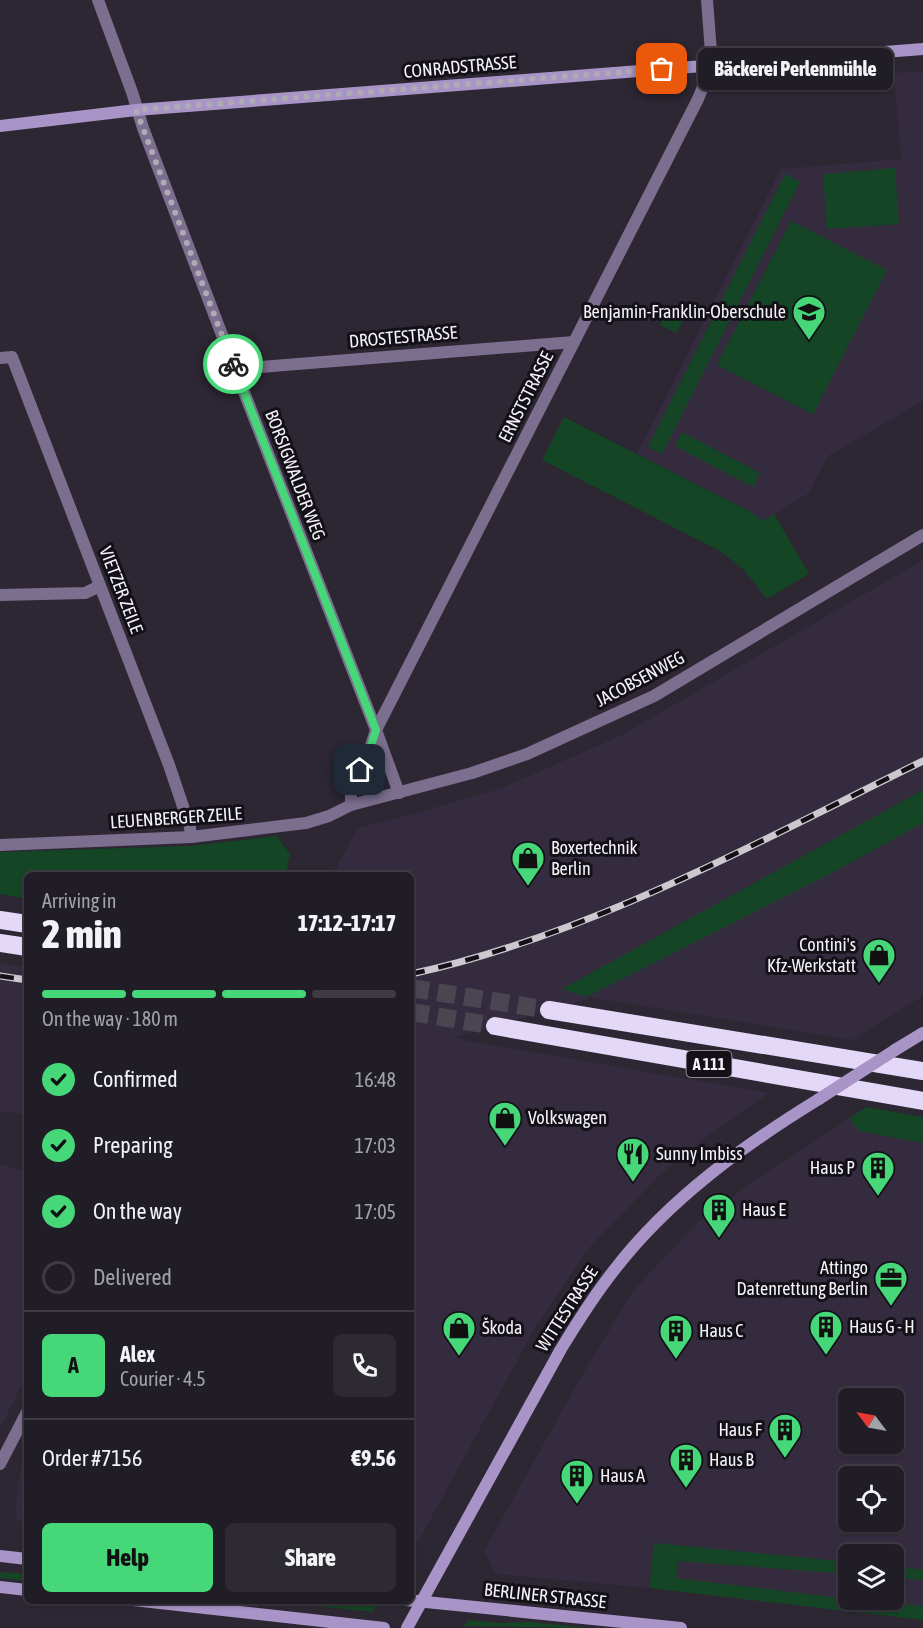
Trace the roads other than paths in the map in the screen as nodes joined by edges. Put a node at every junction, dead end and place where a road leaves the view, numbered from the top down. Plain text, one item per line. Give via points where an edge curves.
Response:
1 (98, 0) edge
2 (707, 0) edge
3 (923, 49) edge
4 (712, 65) junction
5 (136, 110) junction
6 (0, 126) edge
7 (574, 342) junction
8 (6, 358) edge
9 (235, 369) junction
10 (923, 535) edge
11 (100, 586) junction
12 (0, 595) edge
13 (376, 730) junction
14 (399, 794) junction
15 (351, 805) junction
16 (191, 837) junction
17 (0, 845) edge
18 (0, 920) edge
19 (24, 924) edge
20 (0, 943) edge
21 (24, 947) edge
22 (549, 1010) tunnel mouth
23 (495, 1026) tunnel mouth
24 (923, 1033) edge
25 (923, 1071) edge
26 (923, 1101) edge
27 (24, 1418) edge
28 (0, 1464) edge
29 (0, 1556) edge
30 (24, 1559) edge
31 (0, 1587) edge
32 (24, 1590) edge
33 (414, 1601) edge
34 (421, 1602) junction
35 (169, 1604) edge
36 (384, 1628) edge
37 (407, 1628) edge
38 (681, 1628) edge

1 - 5 street, BORSIGWALDER WEG
2 - 4 street, ERNSTSTRASSE
3 - 4 main road, CONRADSTRASSE
4 - 5 main road, CONRADSTRASSE
4 - 7 street, ERNSTSTRASSE via 699,99
5 - 6 main road, CONRADSTRASSE
5 - 9 street, BORSIGWALDER WEG
7 - 9 street, DROSTESTRASSE
7 - 13 street, ERNSTSTRASSE
8 - 11 street, VIETZER ZEILE
9 - 13 street, BORSIGWALDER WEG
10 - 14 street, JACOBSENWEG via 654,696 527,754
11 - 12 street via 85,593
11 - 16 street, VIETZER ZEILE via 169,765
13 - 14 street, BORSIGWALDER WEG
13 - 15 street, ERNSTSTRASSE via 351,788
14 - 15 street, JACOBSENWEG
15 - 16 street, LEUENBERGER ZEILE via 313,822
16 - 17 street, LEUENBERGER ZEILE
18 - 19 highway
20 - 21 highway
22 - 25 highway, A 111
23 - 26 highway, A 111
24 - 34 main road, WITTESTRASSE, bridge via 749,1144 712,1172 666,1213 615,1268 561,1349
27 - 28 street
29 - 30 main road
31 - 32 main road
33 - 34 main road, BERLINER STRASSE
34 - 37 main road, WITTESTRASSE
34 - 38 main road, BERLINER STRASSE
35 - 36 main road

